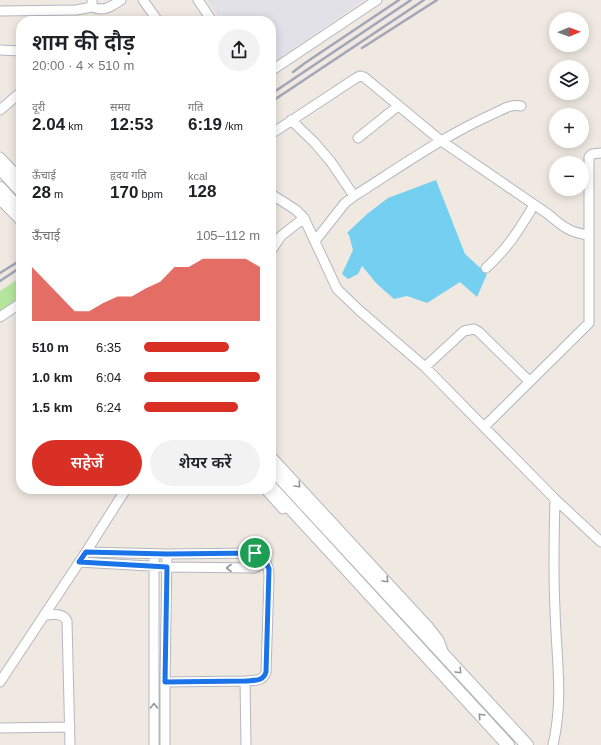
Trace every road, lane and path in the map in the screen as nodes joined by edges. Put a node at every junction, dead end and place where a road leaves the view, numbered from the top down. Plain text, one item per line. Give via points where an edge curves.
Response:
1 (121, 0) edge
2 (143, 0) edge
3 (198, 0) edge
4 (377, 0) edge
5 (92, 3) edge
6 (0, 11) edge
7 (154, 16) edge
8 (209, 16) edge
9 (0, 50) edge
10 (16, 51) edge
11 (276, 68) edge
12 (16, 96) edge
13 (398, 106) junction
14 (521, 106) dead end
15 (0, 110) edge
16 (291, 120) junction
17 (276, 130) edge
18 (358, 138) dead end
19 (440, 140) junction
20 (601, 154) edge
21 (0, 157) edge
22 (0, 168) edge
23 (16, 174) edge
24 (16, 186) edge
25 (0, 188) edge
26 (354, 196) junction
27 (276, 197) edge
28 (0, 200) edge
29 (534, 205) junction
30 (16, 208) edge
31 (16, 211) edge
32 (304, 218) junction
33 (589, 235) junction
34 (315, 241) junction
35 (276, 244) edge
36 (486, 268) dead end
37 (16, 306) edge
38 (0, 317) edge
39 (425, 367) junction
40 (529, 381) junction
41 (484, 427) junction
42 (276, 461) edge
43 (276, 473) edge
44 (276, 492) edge
45 (123, 494) edge
46 (270, 494) edge
47 (555, 499) junction
48 (601, 542) edge
49 (86, 552) junction
50 (154, 554) junction
51 (167, 554) junction
52 (79, 562) junction
53 (266, 562) junction
54 (154, 566) junction
55 (167, 567) junction
56 (44, 615) junction
57 (447, 658) junction
58 (439, 671) junction
59 (245, 681) junction
60 (0, 682) edge
61 (165, 682) junction
62 (70, 727) junction
63 (0, 728) edge
64 (70, 745) edge
65 (154, 745) edge
66 (165, 745) edge
67 (246, 745) edge
68 (508, 745) edge
69 (527, 745) edge
70 (553, 745) edge

1 - 5 street via 104,9
2 - 7 street
3 - 8 street
4 - 11 street
5 - 6 street via 76,10
9 - 10 street
12 - 15 street
13 - 16 street via 360,76
13 - 18 street
13 - 19 street
14 - 19 street via 512,106 485,117
16 - 17 street
16 - 26 street via 318,146
19 - 26 street
19 - 29 street
20 - 33 street via 592,154 589,157
21 - 23 street
22 - 24 main road
25 - 30 main road
26 - 34 street
27 - 32 street
28 - 31 street
29 - 33 street via 570,230
29 - 36 street via 501,254
32 - 34 street
32 - 35 street via 281,236
33 - 40 street via 589,323
34 - 39 street via 337,289
37 - 38 street
39 - 40 street via 464,331 474,329
39 - 41 street
40 - 41 street
41 - 47 street
42 -> 57 street via 428,626 439,640
43 - 57 main road
44 - 58 main road
45 - 49 street
46 - 58 street via 417,653
47 - 48 street
47 - 70 street via 555,610 560,698
49 - 50 street
49 - 52 street
50 - 51 street
50 - 54 street
51 - 53 street via 255,553
51 - 55 street
52 - 54 street
52 - 56 street
53 -> 55 street via 254,568
53 - 59 street via 270,579 266,672 262,679
54 - 55 street
65 -> 54 street
55 - 61 street
56 - 60 street
56 - 62 street via 62,615 67,621
57 -> 69 main road
68 -> 58 main road
59 - 61 street
59 - 67 street
61 - 66 street
62 - 63 street
62 - 64 street

